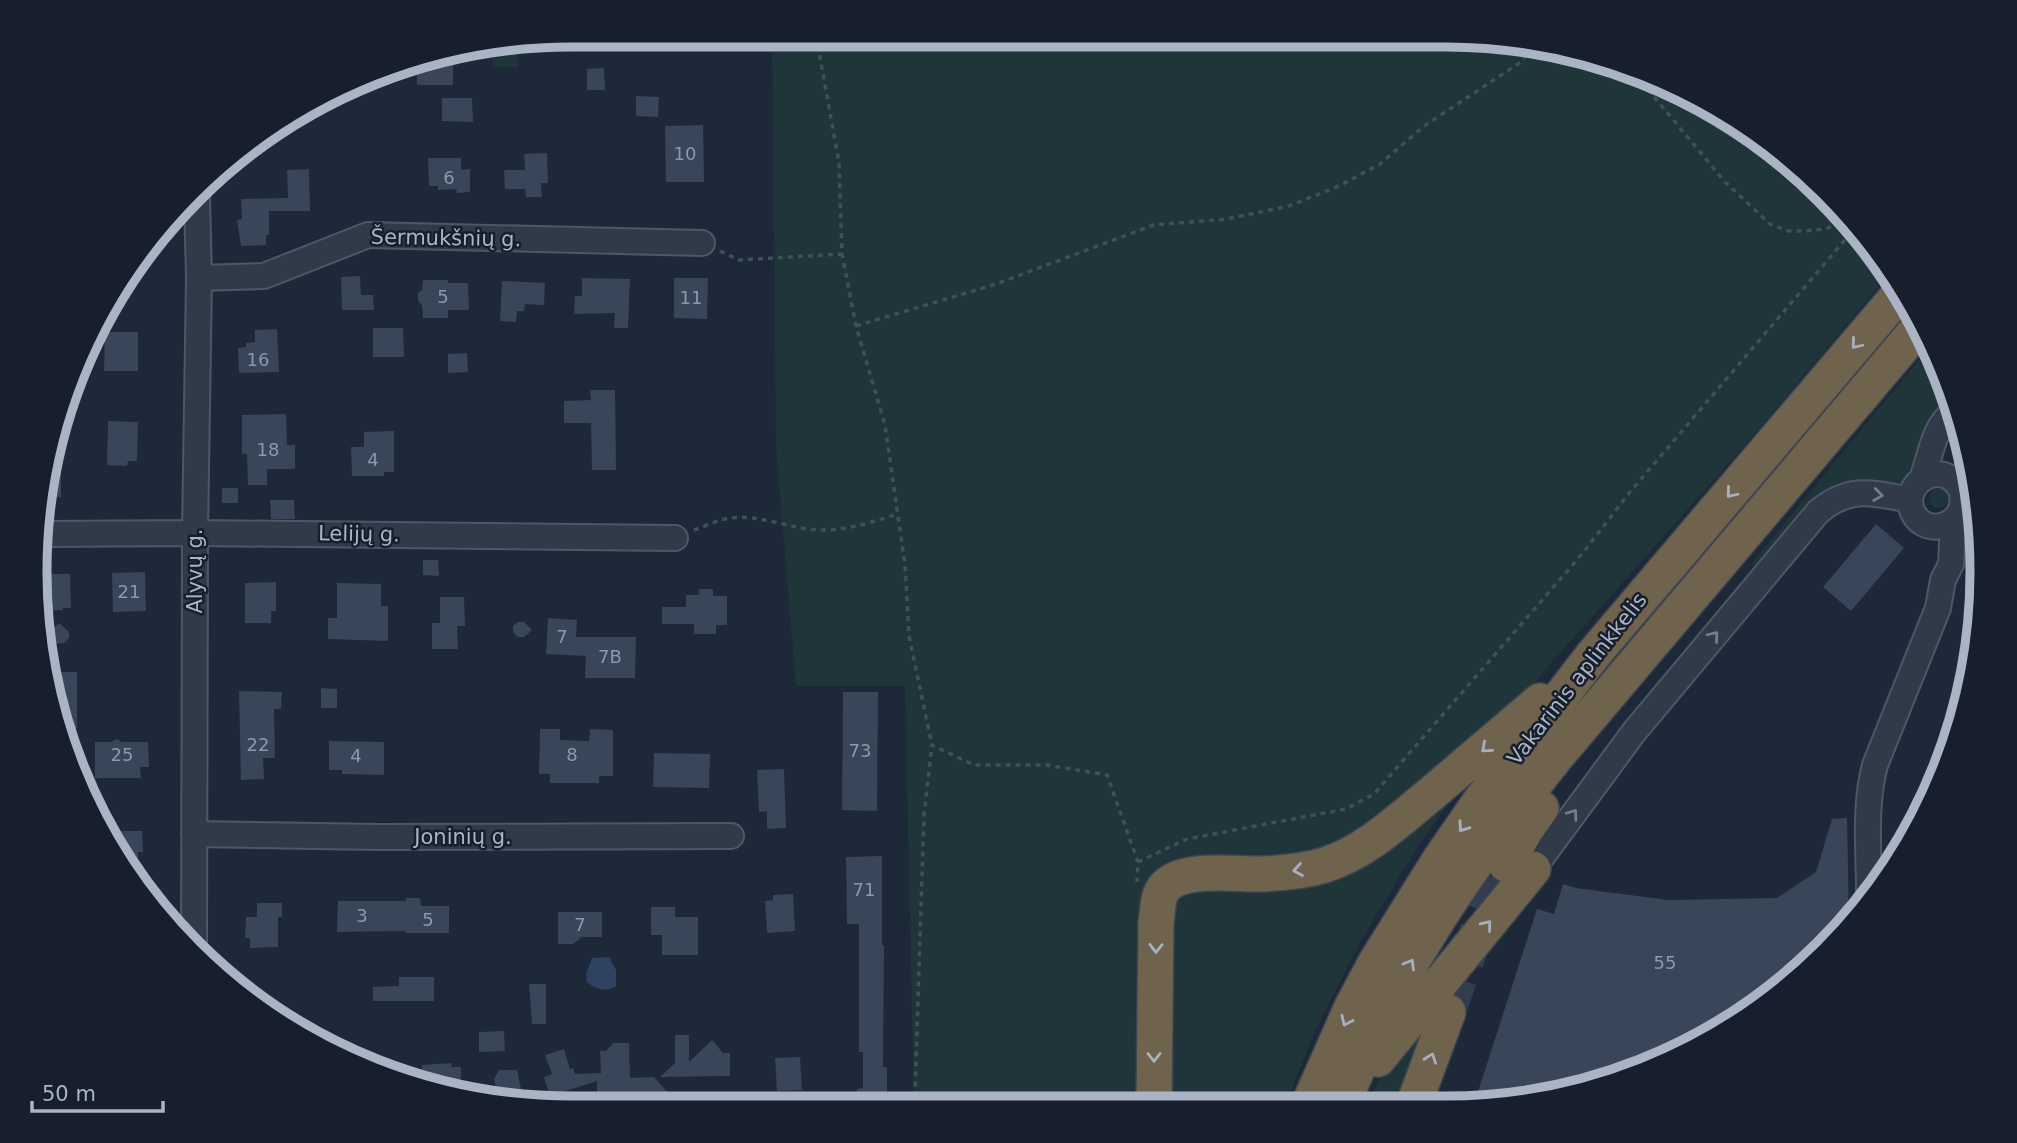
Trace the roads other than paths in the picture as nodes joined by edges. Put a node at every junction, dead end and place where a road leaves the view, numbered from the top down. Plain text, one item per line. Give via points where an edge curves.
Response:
1 (197, 205) edge
2 (702, 243) road end
3 (199, 278) junction
4 (1894, 299) edge
5 (1913, 335) edge
6 (1863, 394) junction
7 (1946, 417) edge
8 (1951, 432) edge
9 (1962, 486) edge
10 (1963, 488) edge
11 (1964, 496) edge
12 (1918, 500) junction
13 (1962, 519) edge
14 (195, 533) junction
15 (48, 534) edge
16 (675, 538) road end
17 (1944, 580) junction
18 (1593, 655) junction
19 (194, 834) junction
20 (731, 836) dead end
21 (1519, 867) junction
22 (1869, 880) edge
23 (194, 935) edge
24 (1448, 1012) tunnel mouth
25 (1351, 1076) edge
26 (1154, 1096) edge
27 (1321, 1096) edge
28 (1345, 1096) edge
29 (1417, 1096) edge

1 - 3 street, Alyvų g.
2 - 3 street, Šermukšnių g. via 368,235 264,276
3 - 14 street, Alyvų g.
4 -> 18 highway, Vakarinis aplinkkelis
5 - 6 highway, Vakarinis aplinkkelis
6 - 21 highway via 1811,473 1557,786 1525,831
25 -> 6 highway, Vakarinis aplinkkelis via 1408,967 1499,828
7 - 12 street via 1936,433
8 - 9 street via 1948,455
10 - 12 street via 1948,476 1930,475
11 - 13 street
12 - 13 street via 1936,527
12 - 17 street
21 -> 12 street via 1818,512 1840,496 1855,494
13 - 17 street
14 - 15 street, Lelijų g.
14 - 16 street, Lelijų g.
14 - 19 street, Alyvų g.
17 - 22 street via 1938,608 1875,765 1868,813
18 -> 25 highway, Vakarinis aplinkkelis via 1479,803 1376,962
18 -> 26 highway via 1411,810 1349,854 1297,871 1198,874 1179,877 1164,887 1156,922
19 - 20 street, Joninių g.
19 - 23 street, Alyvų g.
25 -> 21 highway via 1394,1038
29 -> 24 highway
25 - 27 highway, Vakarinis aplinkkelis
25 - 28 highway, Vakarinis aplinkkelis

